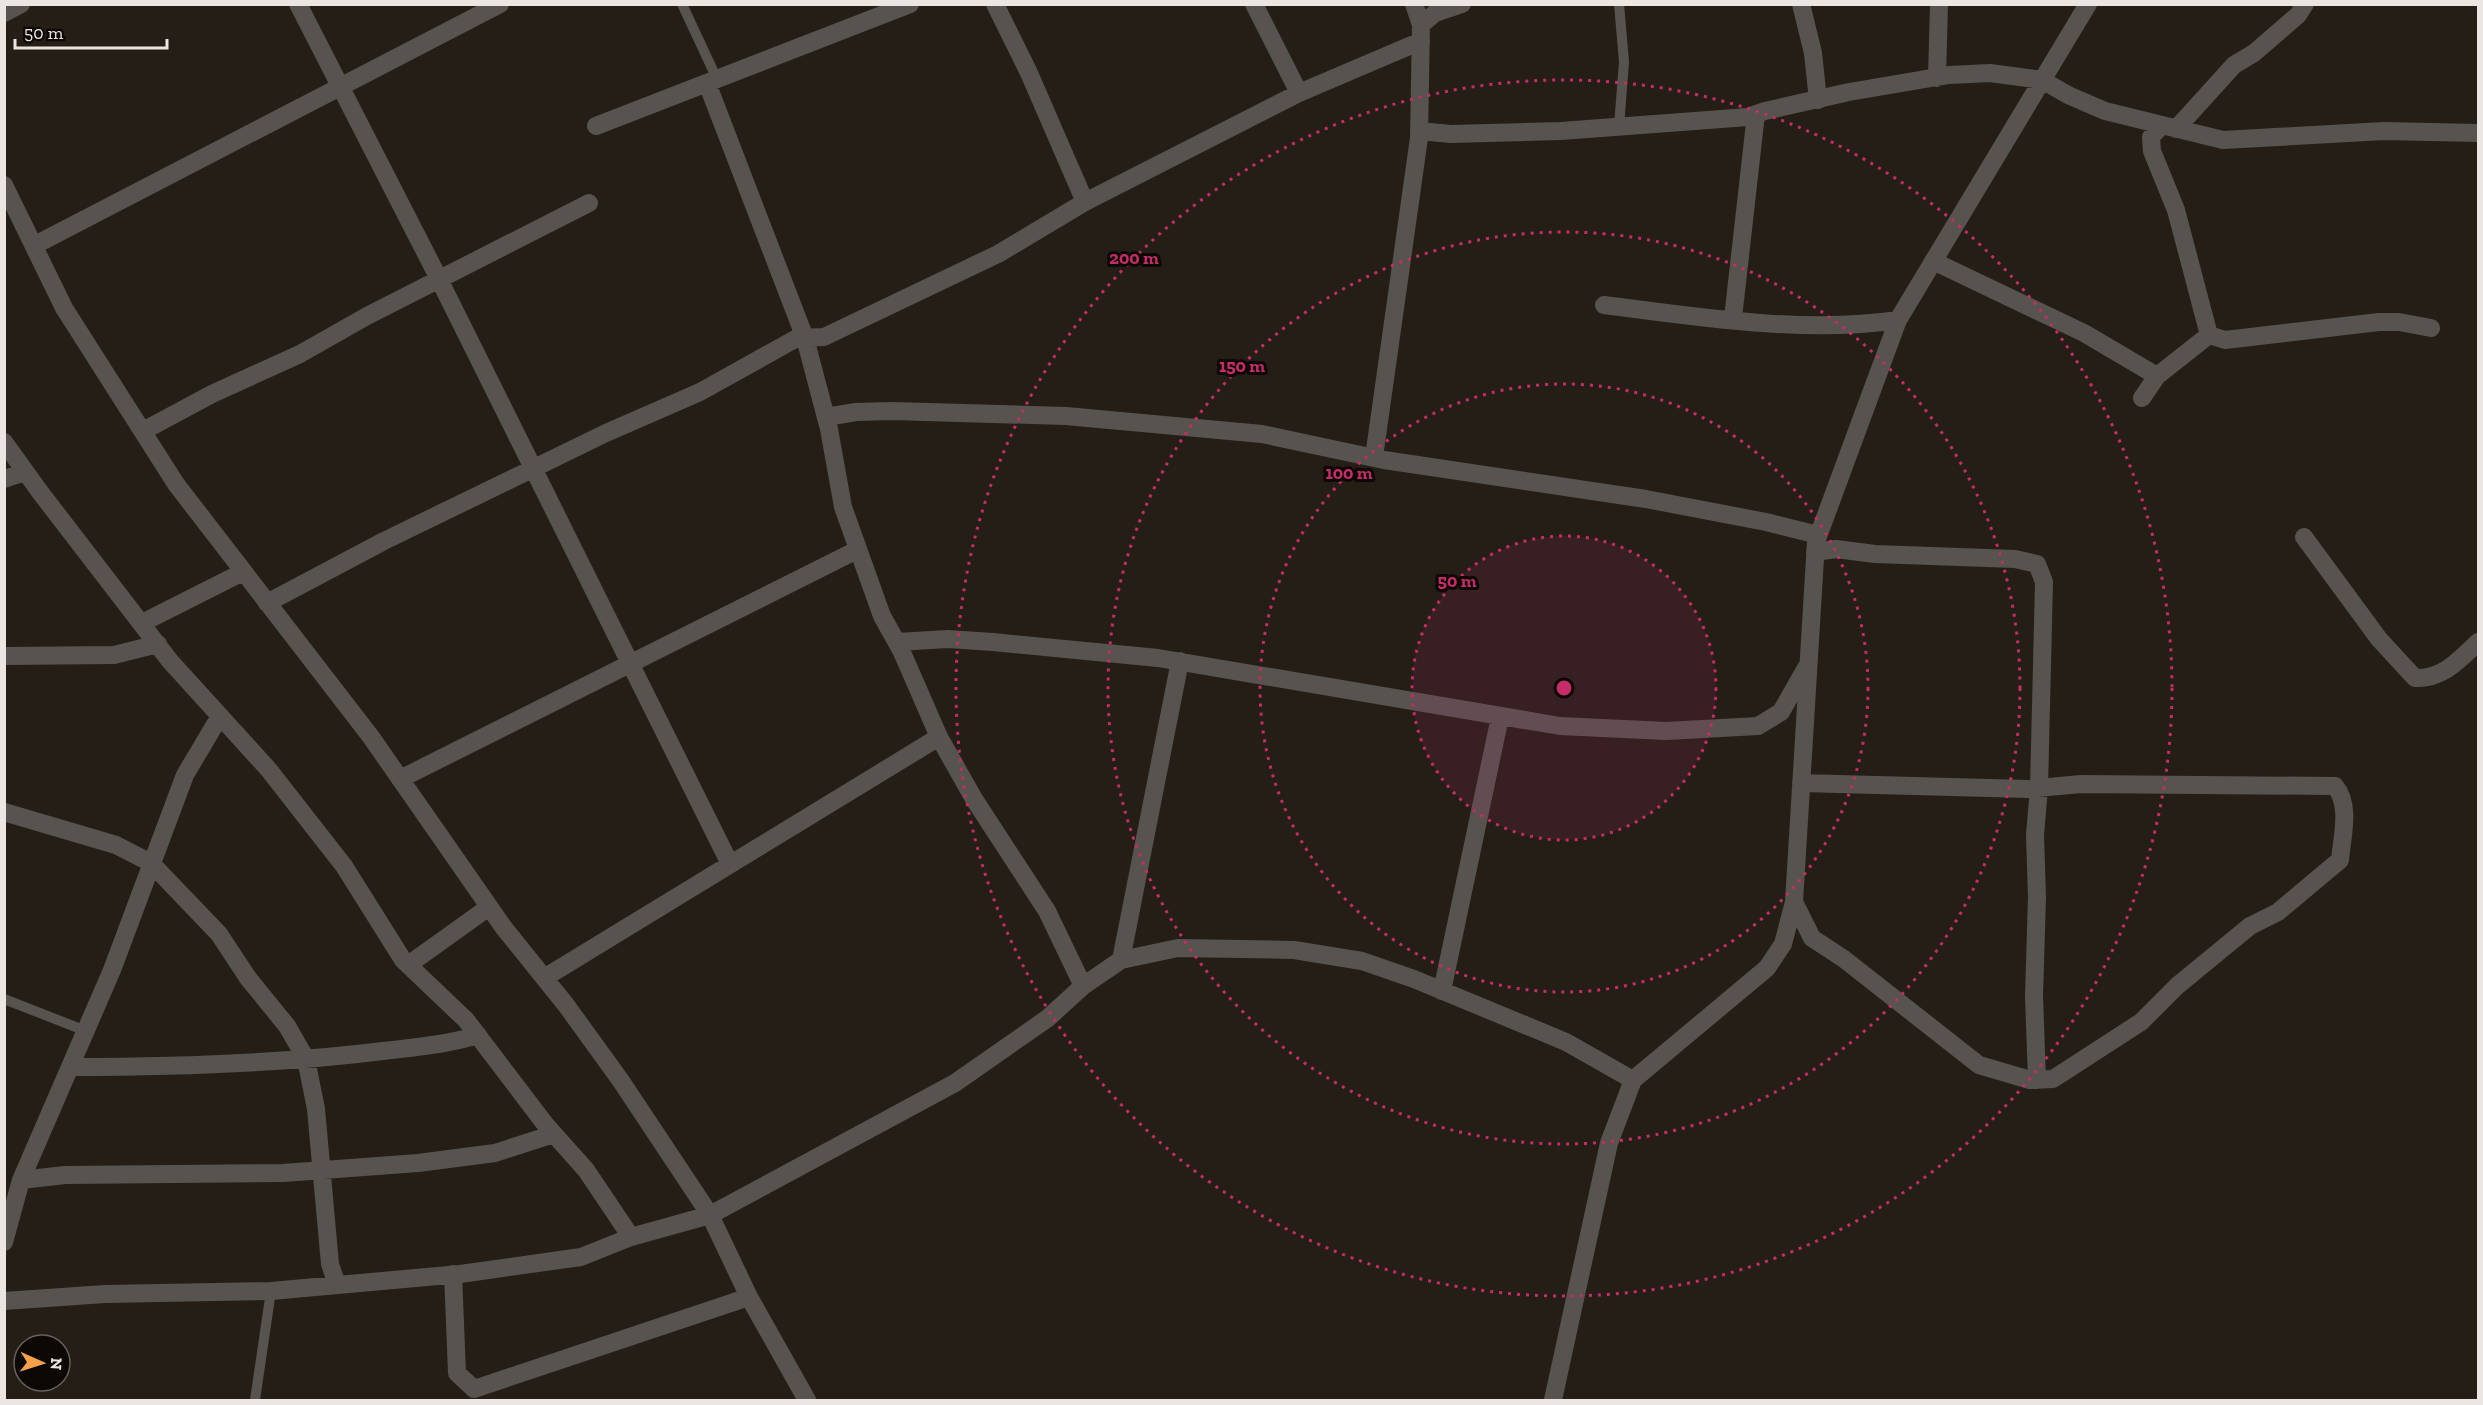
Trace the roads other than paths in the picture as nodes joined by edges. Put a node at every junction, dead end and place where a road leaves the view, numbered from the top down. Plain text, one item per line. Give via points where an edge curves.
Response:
1 (21, 4) edge
2 (298, 4) edge
3 (500, 4) edge
4 (682, 4) edge
5 (910, 4) edge
6 (995, 4) edge
7 (1254, 4) edge
8 (1414, 4) edge
9 (1462, 4) edge
10 (1619, 4) edge
11 (1801, 4) edge
12 (1939, 4) edge
13 (2088, 4) edge
14 (2305, 4) edge
15 (4, 13) edge
16 (1421, 33) junction
17 (1937, 78) junction
18 (2042, 80) junction
19 (712, 81) junction
20 (340, 87) junction
21 (1299, 93) junction
22 (1818, 100) junction
23 (1756, 114) junction
24 (596, 126) dead end
25 (1619, 126) junction
26 (2169, 127) junction
27 (1419, 130) junction
28 (2478, 133) edge
29 (4, 185) edge
30 (1084, 202) junction
31 (589, 203) dead end
32 (35, 245) junction
33 (1933, 261) junction
34 (440, 281) junction
35 (1604, 305) dead end
36 (1732, 318) junction
37 (1898, 320) junction
38 (2431, 328) dead end
39 (2209, 335) junction
40 (805, 338) junction
41 (2157, 376) junction
42 (2142, 398) dead end
43 (826, 417) junction
44 (143, 431) junction
45 (4, 442) edge
46 (1374, 458) junction
47 (532, 470) junction
48 (26, 472) junction
49 (4, 479) edge
50 (2304, 537) dead end
51 (1817, 544) junction
52 (857, 550) junction
53 (243, 572) junction
54 (267, 603) junction
55 (142, 623) junction
56 (897, 642) junction
57 (2478, 642) edge
58 (158, 644) junction
59 (4, 656) edge
60 (1180, 661) junction
61 (1808, 663) junction
62 (630, 664) junction
63 (220, 716) junction
64 (1500, 717) junction
65 (939, 737) junction
66 (400, 779) junction
67 (1801, 783) junction
68 (2039, 788) junction
69 (4, 812) edge
70 (152, 863) junction
71 (730, 864) junction
72 (1794, 902) junction
73 (489, 907) junction
74 (1121, 960) junction
75 (408, 965) junction
76 (544, 978) junction
77 (1083, 986) junction
78 (1442, 991) junction
79 (4, 999) edge
80 (86, 1031) junction
81 (478, 1035) junction
82 (306, 1059) junction
83 (71, 1066) junction
84 (1633, 1080) junction
85 (2037, 1080) junction
86 (554, 1134) junction
87 (321, 1170) junction
88 (21, 1180) junction
89 (710, 1215) junction
90 (631, 1237) junction
91 (4, 1242) edge
92 (453, 1274) junction
93 (337, 1285) junction
94 (271, 1291) junction
95 (749, 1297) junction
96 (4, 1301) edge
97 (255, 1401) edge
98 (807, 1401) edge
99 (1552, 1401) edge

1 - 15 street
2 - 20 street
3 - 20 street
4 - 19 lane
5 - 19 street
6 - 30 street
7 - 21 street
8 - 16 street
9 - 16 street via 1435,14
10 - 25 lane via 1624,63
11 - 22 street via 1813,52
12 - 17 street
13 - 18 street
14 - 26 street via 2298,15 2234,65
16 - 21 street
16 - 27 street
17 - 18 street via 1990,74
17 - 22 street
18 - 26 street via 2105,111
18 - 33 street
19 - 24 street
19 - 40 street
20 - 32 street
20 - 34 street
21 - 30 street
22 - 23 street
23 - 25 street
23 - 36 street
25 - 27 street via 1493,134
26 - 28 street via 2223,140 2384,131
26 - 39 street via 2151,137 2152,151 2176,210
27 - 46 street
29 - 32 street
30 - 40 street via 998,254 824,337
31 - 34 street
32 - 44 street via 64,308
33 - 37 street
33 - 41 street via 2084,333
34 - 44 street
34 - 47 street
35 - 36 street
36 - 37 street via 1807,326
37 - 51 street
38 - 39 street via 2379,322 2225,340
39 - 41 street
40 - 43 street
40 - 47 street via 797,338 700,392
41 - 42 street
43 - 46 street via 891,411 1136,421 1262,434
43 - 52 street via 843,507
44 - 53 street via 176,484
45 - 48 street
46 - 51 street via 1646,499 1766,522
47 - 54 street via 384,540
47 - 62 street
48 - 49 street
48 - 55 street
50 - 57 street via 2379,639 2415,678 2429,679 2441,674
51 - 61 street
51 - 68 street via 1875,554 2009,558 2037,564 2044,582
52 - 56 street via 882,616
52 - 62 street
53 - 54 street
53 - 55 street
54 - 66 street
55 - 58 street
56 - 60 street via 993,642
56 - 65 street
58 - 59 street via 114,655
58 - 63 street
60 - 64 street
60 - 74 street
61 - 64 street via 1781,712 1758,726 1666,731 1560,726
61 - 67 street
62 - 66 street
62 - 71 street
63 - 70 street via 185,775
63 - 75 street via 269,770 344,866
64 - 78 street
65 - 71 street
65 - 77 street via 1047,911
66 - 73 street
67 - 68 street
67 - 72 street
68 - 85 street via 2035,835
68 - 85 street via 2081,784 2335,786 2344,806 2340,860 2325,874 2278,912 2250,926 2141,1022 2053,1079
69 - 70 street via 116,845
70 - 80 street
70 - 82 street via 219,934 287,1026
71 - 76 street
72 - 84 street via 1783,944 1767,968
72 - 85 street via 1812,938 1845,959 1979,1065
73 - 75 street
73 - 76 street
74 - 77 street
74 - 78 street via 1178,948 1294,950 1362,962
75 - 81 street
76 - 89 street via 621,1080
77 - 89 street via 1048,1018 956,1083
78 - 84 street via 1566,1042
79 - 80 lane
80 - 83 street
81 - 82 street via 452,1044
81 - 86 street
82 - 83 street via 140,1067
82 - 87 street via 316,1109
83 - 88 street
84 - 99 street via 1610,1143
86 - 87 street via 495,1153
86 - 90 street via 586,1170
87 - 88 street via 203,1176 65,1175
87 - 93 street via 330,1264
88 - 91 street
89 - 90 street
89 - 95 street
90 - 92 street via 581,1257
92 - 93 street
92 - 95 street via 457,1373 474,1389
93 - 94 street
94 - 96 street via 105,1294
94 - 97 lane
95 - 98 street

